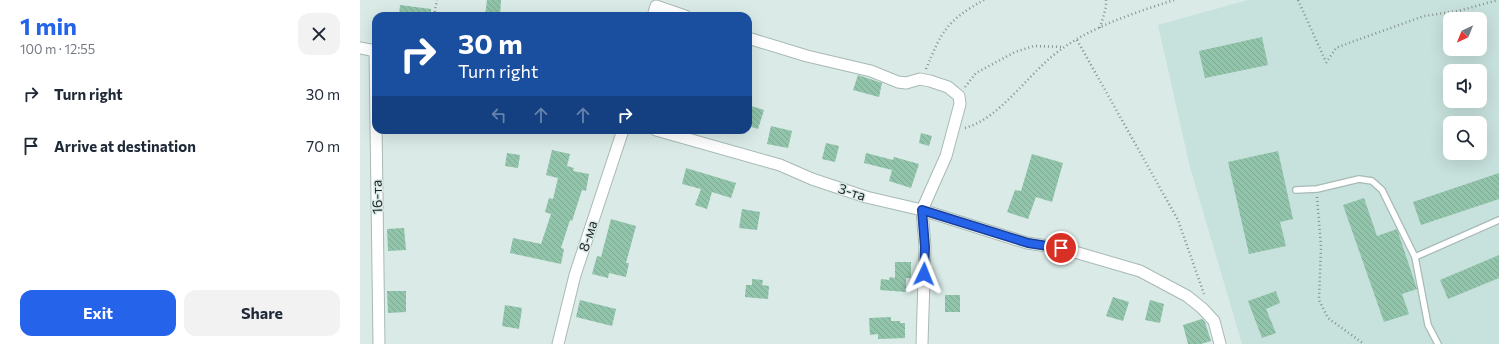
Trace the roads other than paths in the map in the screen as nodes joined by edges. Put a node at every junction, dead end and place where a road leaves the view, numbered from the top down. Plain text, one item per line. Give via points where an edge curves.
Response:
1 (752, 39) edge
2 (360, 48) edge
3 (372, 50) edge
4 (376, 134) edge
5 (622, 134) edge
6 (670, 134) edge
7 (1296, 190) dead end
8 (922, 210) junction
9 (1499, 220) edge
10 (1415, 257) junction
11 (379, 344) edge
12 (558, 344) edge
13 (922, 344) edge
14 (1220, 344) edge
15 (1438, 344) edge

1 - 8 street via 807,56 871,71 898,82 920,80 948,87 959,96 960,104 946,156
2 - 3 street
4 - 11 street, 16-та
5 - 12 street, 8-ма via 575,275
6 - 8 street, 3-та via 780,165 866,197
7 - 10 lane via 1317,189 1359,179 1372,181 1382,190
8 - 13 street via 925,247
8 - 14 street, 3-та via 1028,243 1061,248 1140,271 1187,296 1202,308 1214,321
9 - 10 lane
10 - 15 lane via 1428,325

